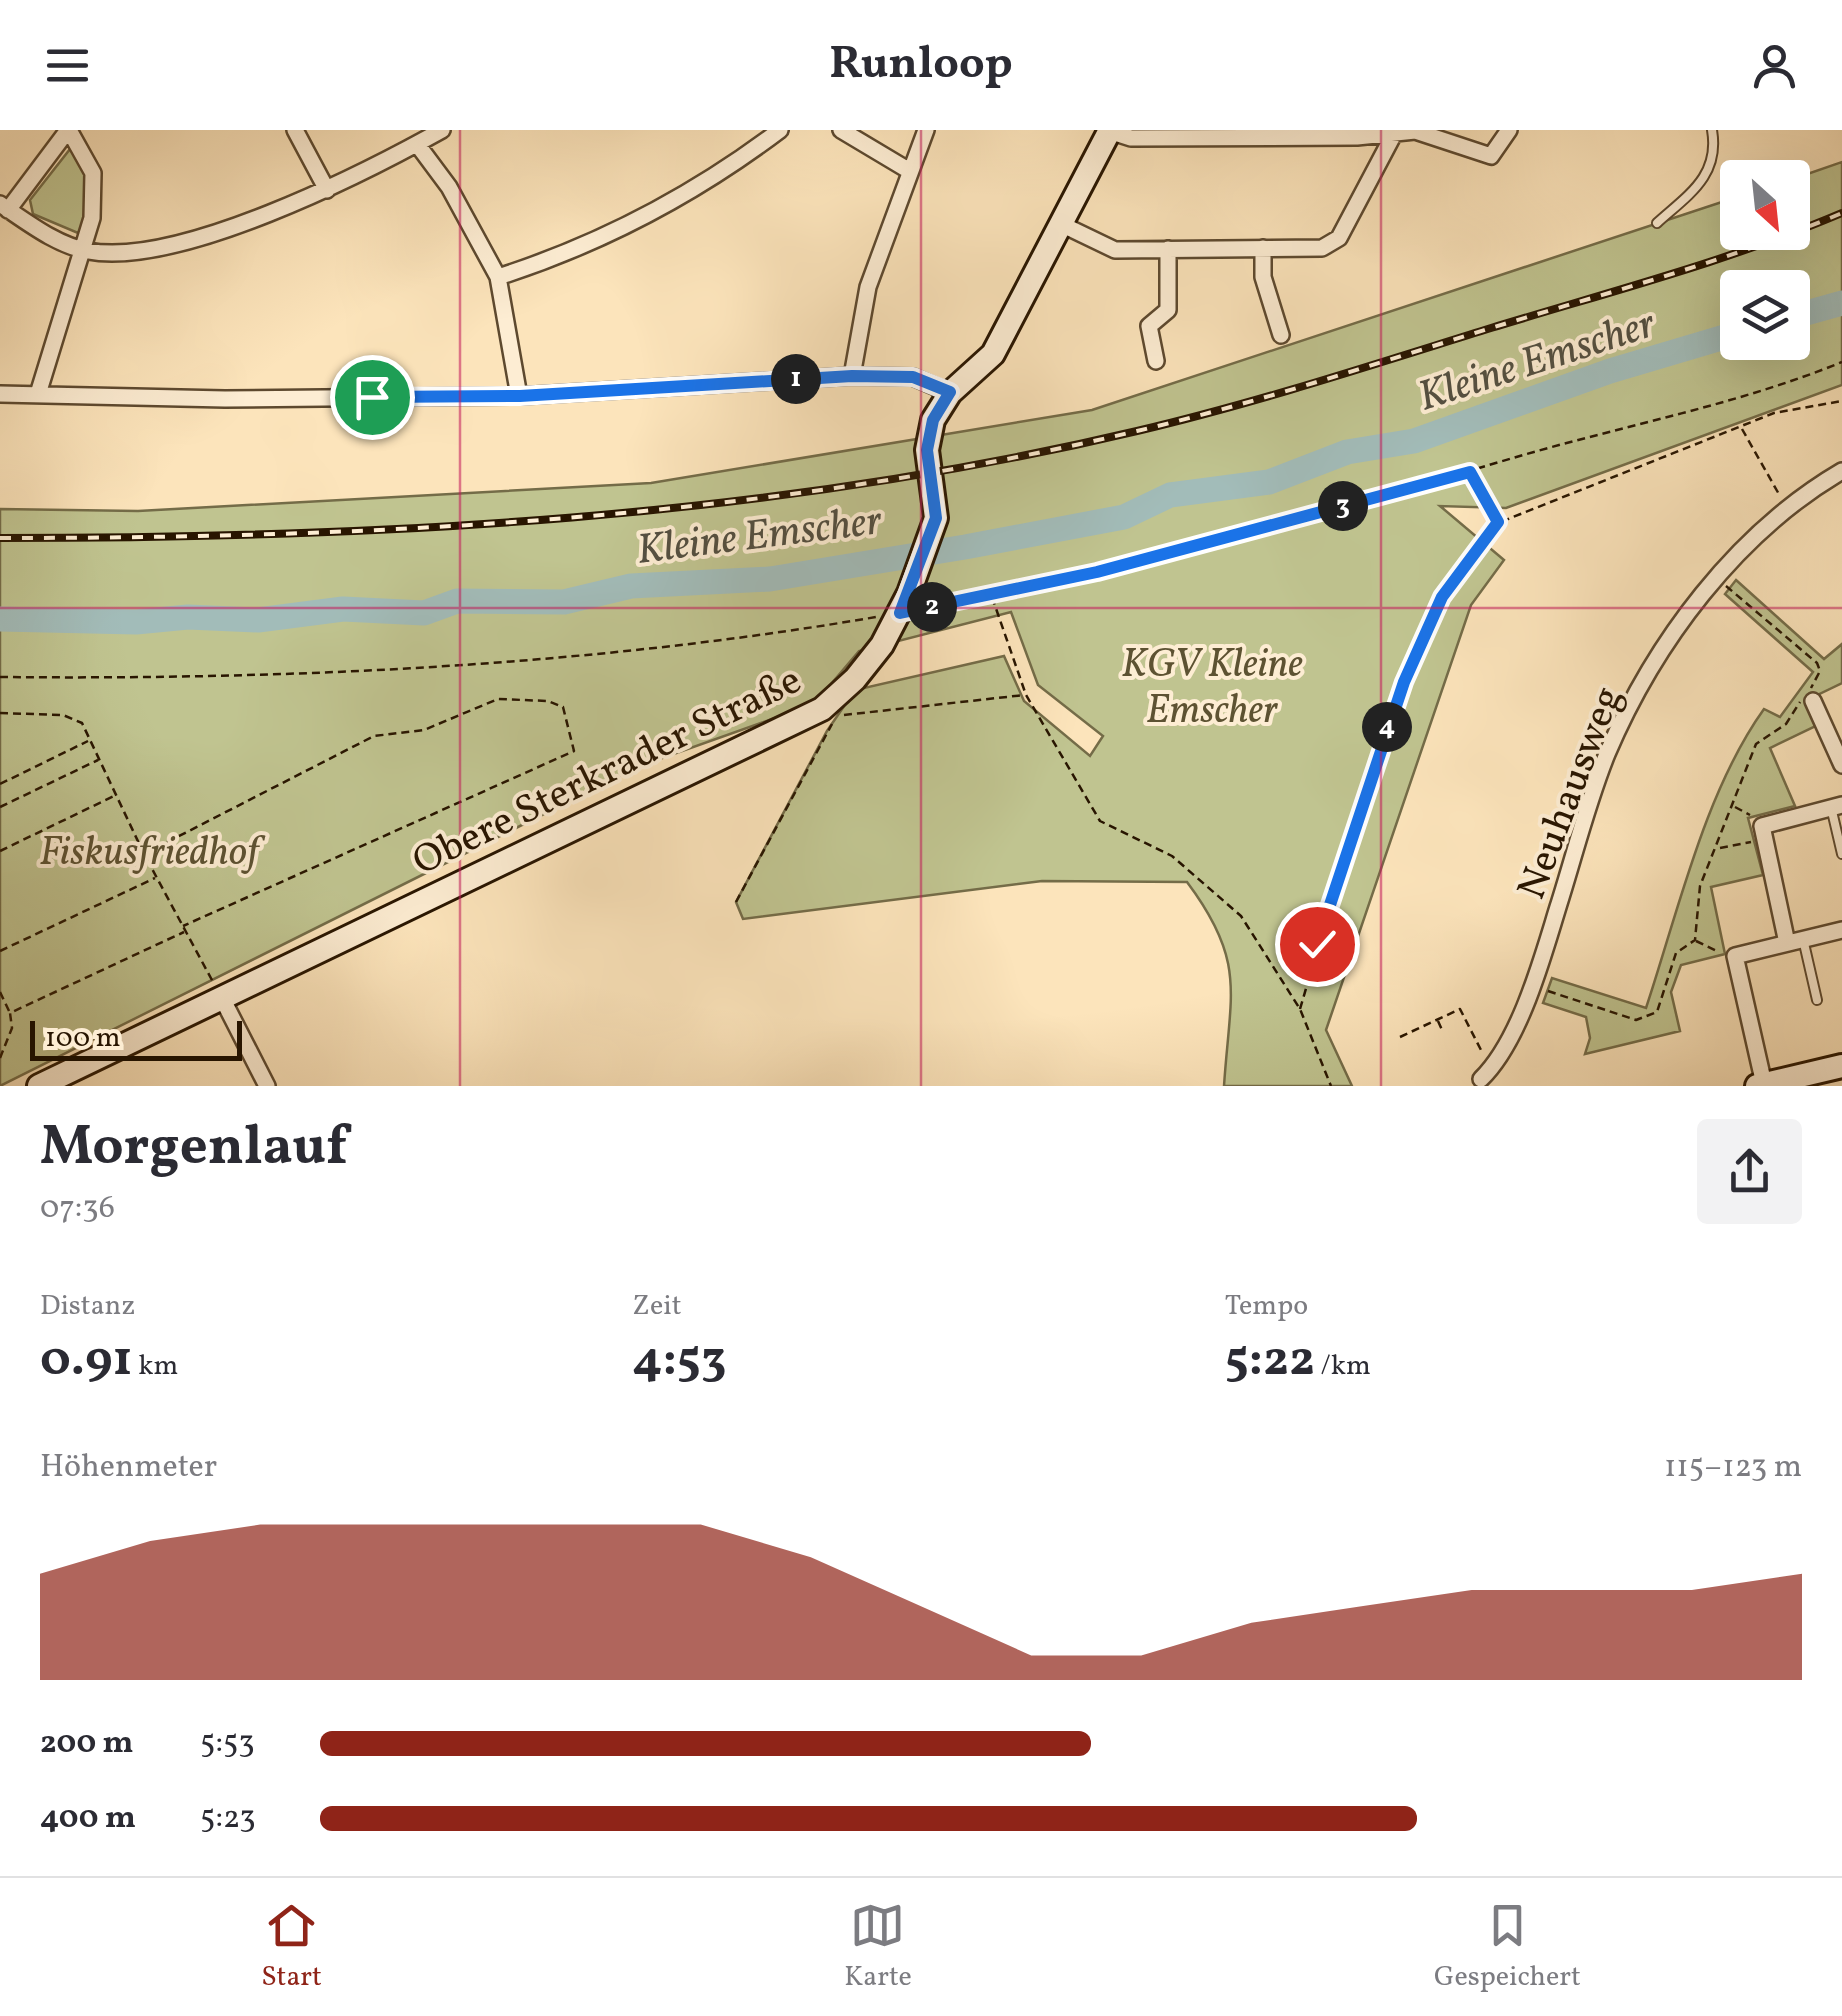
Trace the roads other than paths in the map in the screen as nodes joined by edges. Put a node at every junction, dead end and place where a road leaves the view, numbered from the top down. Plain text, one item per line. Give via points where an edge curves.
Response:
1 (69, 130) edge
2 (295, 130) edge
3 (442, 130) edge
4 (780, 130) edge
5 (841, 130) edge
6 (926, 130) edge
7 (1110, 130) edge
8 (1509, 130) edge
9 (1712, 130) edge
10 (1395, 132) edge
11 (417, 144) junction
12 (908, 170) junction
13 (327, 190) junction
14 (4, 207) edge
15 (1657, 223) dead end
16 (1063, 225) junction
17 (1263, 248) junction
18 (84, 250) junction
19 (1168, 250) junction
20 (498, 277) junction
21 (1281, 335) dead end
22 (1156, 361) dead end
23 (852, 376) junction
24 (950, 392) junction
25 (0, 394) edge
26 (38, 394) junction
27 (520, 396) junction
28 (1842, 472) edge
29 (1813, 701) dead end
30 (1842, 764) edge
31 (1837, 806) edge
32 (1842, 854) edge
33 (1842, 930) edge
34 (1795, 941) junction
35 (222, 998) junction
36 (1816, 1000) dead end
37 (1842, 1066) edge
38 (1486, 1074) road end
39 (1760, 1085) edge
40 (39, 1086) edge
41 (267, 1086) edge

1 - 14 street
1 - 18 street via 88,158 95,190
2 - 13 street
3 - 11 street
4 - 20 street via 612,234
5 - 12 street
6 - 12 street
7 - 10 street via 1131,138
7 - 16 street, Obere Sterkrader Straße
8 - 10 street via 1491,156 1415,131
9 - 15 lane via 1707,176
10 - 17 street via 1331,245
11 - 13 street
11 - 20 street via 449,186
12 - 23 street via 868,287
13 - 18 street via 240,224 157,246 108,254
14 - 18 street
16 - 19 street via 1115,250
16 - 24 street, Obere Sterkrader Straße via 993,354
17 - 19 street
17 - 21 street via 1263,277
18 - 26 street
19 - 22 street via 1168,310 1148,326
20 - 27 street
23 - 24 street via 913,377
23 - 27 street
24 - 35 street, Obere Sterkrader Straße via 933,420 927,450 936,518 904,603 855,679 822,708
25 - 26 street
26 - 27 street
28 - 38 street, Neuhausweg via 1787,511 1718,578 1662,650 1606,756 1531,986
29 - 30 street
31 - 32 lane
31 - 34 street via 1763,832
33 - 34 street
34 - 36 lane
34 - 39 street via 1735,956
35 - 40 street, Obere Sterkrader Straße
35 - 41 street
37 - 39 street

